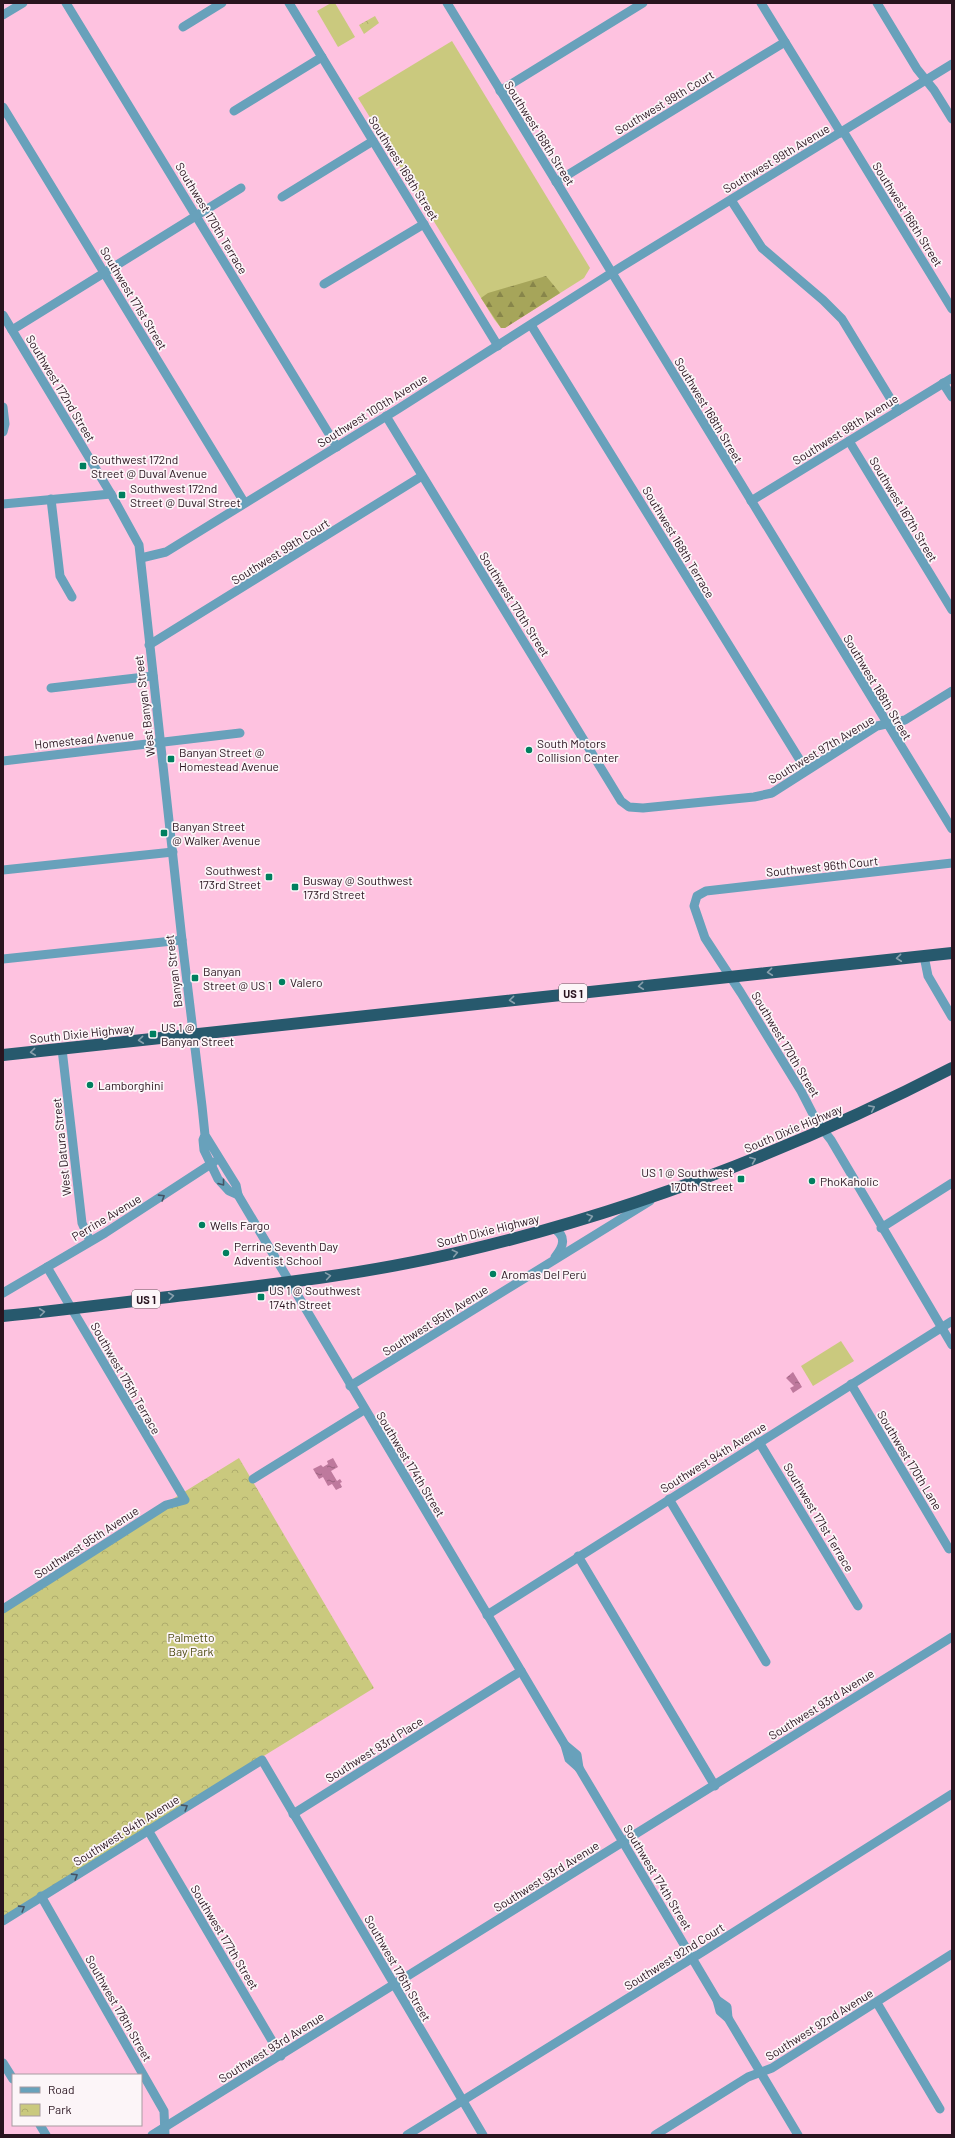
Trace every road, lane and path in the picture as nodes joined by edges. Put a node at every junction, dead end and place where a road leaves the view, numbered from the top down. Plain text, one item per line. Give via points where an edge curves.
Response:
1 (24, 3) edge
2 (66, 3) edge
3 (222, 3) edge
4 (288, 3) edge
5 (447, 3) edge
6 (643, 3) edge
7 (760, 3) edge
8 (877, 3) edge
9 (3, 15) edge
10 (183, 27) dead end
11 (785, 42) junction
12 (322, 57) junction
13 (952, 64) edge
14 (926, 80) junction
15 (500, 91) junction
16 (3, 106) edge
17 (234, 111) dead end
18 (952, 120) edge
19 (842, 132) junction
20 (373, 141) junction
21 (556, 182) junction
22 (241, 188) dead end
23 (282, 197) dead end
24 (731, 200) junction
25 (196, 216) junction
26 (424, 224) junction
27 (104, 272) junction
28 (612, 273) junction
29 (324, 284) dead end
30 (952, 309) edge
31 (3, 315) edge
32 (531, 325) junction
33 (12, 330) junction
34 (498, 346) junction
35 (952, 378) edge
36 (943, 383) junction
37 (952, 397) edge
38 (3, 406) edge
39 (898, 411) junction
40 (386, 416) junction
41 (3, 432) edge
42 (849, 441) junction
43 (337, 447) junction
44 (422, 476) junction
45 (112, 494) junction
46 (51, 499) junction
47 (751, 501) junction
48 (244, 502) junction
49 (3, 504) edge
50 (141, 558) junction
51 (72, 597) dead end
52 (952, 610) edge
53 (149, 645) junction
54 (153, 676) junction
55 (51, 688) dead end
56 (952, 691) edge
57 (886, 724) junction
58 (240, 733) dead end
59 (161, 743) junction
60 (3, 761) edge
61 (806, 770) junction
62 (624, 804) joint
63 (952, 829) edge
64 (173, 852) junction
65 (952, 863) edge
66 (3, 870) edge
67 (697, 896) joint
68 (182, 940) junction
69 (952, 953) edge
70 (924, 956) junction
71 (3, 959) edge
72 (730, 977) junction
73 (952, 1017) edge
74 (194, 1035) junction
75 (62, 1049) junction
76 (3, 1055) edge
77 (952, 1068) edge
78 (823, 1131) junction
79 (205, 1136) junction
80 (220, 1158) junction
81 (210, 1165) junction
82 (952, 1183) edge
83 (238, 1195) junction
84 (658, 1195) junction
85 (553, 1228) junction
86 (881, 1228) junction
87 (90, 1241) junction
88 (552, 1260) junction
89 (47, 1267) junction
90 (289, 1282) junction
91 (3, 1293) edge
92 (71, 1308) junction
93 (3, 1316) edge
94 (952, 1321) edge
95 (941, 1328) junction
96 (952, 1345) edge
97 (851, 1384) junction
98 (350, 1386) junction
99 (364, 1410) junction
100 (759, 1442) junction
101 (253, 1479) dead end
102 (668, 1499) junction
103 (185, 1500) joint
104 (949, 1549) dead end
105 (578, 1556) junction
106 (858, 1606) dead end
107 (3, 1609) edge
108 (487, 1615) junction
109 (952, 1637) edge
110 (766, 1662) dead end
111 (521, 1671) junction
112 (715, 1786) junction
113 (952, 1794) edge
114 (293, 1814) junction
115 (148, 1830) junction
116 (623, 1843) junction
117 (42, 1896) junction
118 (3, 1920) edge
119 (952, 1954) edge
120 (693, 1958) junction
121 (394, 1985) junction
122 (877, 2003) junction
123 (281, 2056) junction
124 (3, 2063) edge
125 (761, 2073) junction
126 (12, 2077) edge
127 (463, 2100) junction
128 (940, 2109) dead end
129 (41, 2126) edge
130 (166, 2131) edge
131 (46, 2135) edge
132 (152, 2135) edge
133 (407, 2135) edge
134 (483, 2135) edge
135 (655, 2135) edge
136 (798, 2135) edge

1 - 9 street
2 - 25 street, Southwest 170th Terrace
3 - 10 street
4 - 12 street, Southwest 169th Street
5 - 15 street, Southwest 168th Street
6 - 15 street
7 - 11 street, Southwest 166th Street
8 - 14 street
11 - 19 street, Southwest 166th Street
11 - 21 street, Southwest 99th Court
12 - 17 street
12 - 20 street, Southwest 169th Street
13 - 14 street, Southwest 99th Avenue
14 - 18 street
14 - 19 street, Southwest 99th Avenue
15 - 21 street, Southwest 168th Street
16 - 27 street, Southwest 171st Street
19 - 24 street, Southwest 99th Avenue
19 - 30 street, Southwest 166th Street
20 - 23 street
20 - 26 street, Southwest 169th Street
21 - 28 street, Southwest 168th Street
22 - 25 street
24 - 28 street, Southwest 99th Avenue
24 - 39 street via 762,248 842,319
25 - 27 street
25 - 43 street, Southwest 170th Terrace
26 - 29 street
26 - 34 street, Southwest 169th Street
27 - 33 street
27 - 48 street, Southwest 171st Street
28 - 32 street, Southwest 100th Avenue
28 - 47 street, Southwest 168th Street
31 - 33 street, Southwest 172nd Street
32 - 34 street, Southwest 100th Avenue
32 - 61 street, Southwest 168th Terrace
33 - 45 street, Southwest 172nd Street
34 - 40 street, Southwest 100th Avenue
35 - 36 street, Southwest 98th Avenue
36 - 37 street
36 - 39 street, Southwest 98th Avenue
38 - 41 street
39 - 42 street, Southwest 98th Avenue
40 - 43 street, Southwest 100th Avenue
40 - 44 street, Southwest 170th Street
42 - 47 street, Southwest 98th Avenue
42 - 52 street, Southwest 167th Street
43 - 48 street, Southwest 100th Avenue
44 - 53 street, Southwest 99th Court
44 - 62 street, Southwest 170th Street
45 - 46 street
45 - 50 street, Southwest 172nd Street via 136,537
46 - 49 street
46 - 51 street via 60,576
47 - 57 street, Southwest 168th Street
48 - 50 street, Southwest 100th Avenue via 166,552
50 - 53 street, West Banyan Street
53 - 54 street, West Banyan Street
54 - 55 street
54 - 59 street, West Banyan Street
56 - 57 street, Southwest 97th Avenue via 905,720
57 - 61 street, Southwest 97th Avenue via 877,726
57 - 63 street, Southwest 168th Street
58 - 59 street, Homestead Avenue
59 - 60 street, Homestead Avenue
59 - 64 street, West Banyan Street
61 - 62 street, Southwest 97th Avenue via 778,790 761,796 638,808
64 - 66 street
64 - 68 street, Banyan Street
65 - 67 street, Southwest 96th Court via 712,890
67 - 72 street, Southwest 170th Street via 694,906 704,938
68 - 71 street
68 - 74 street, Banyan Street
69 - 70 highway, South Dixie Highway / US 1
70 -> 72 highway, South Dixie Highway / US 1
70 - 73 street via 928,976
72 -> 74 highway, South Dixie Highway / US 1
72 - 78 street, Southwest 170th Street via 801,1090
74 -> 75 highway, South Dixie Highway / US 1
74 - 79 street, Banyan Street
75 -> 76 highway, South Dixie Highway / US 1
75 - 87 street, West Datura Street via 82,1223
78 -> 77 highway, South Dixie Highway / US 1
84 -> 78 highway, South Dixie Highway / US 1 via 735,1168
78 - 86 street, Southwest 170th Street
79 - 80 street, Banyan Street
79 - 81 street, Banyan Street via 204,1150
80 - 81 street, Perrine Avenue
80 - 83 street, Banyan Street via 236,1185
81 -> 83 street, Banyan Street via 223,1186
87 -> 81 street, Perrine Avenue
82 - 86 street
83 - 90 street, Southwest 174th Street
85 -> 84 highway, South Dixie Highway / US 1
84 - 88 street, Southwest 95th Avenue
85 - 88 street, Southwest 95th Avenue via 559,1231 564,1241 562,1248
90 -> 85 highway, South Dixie Highway / US 1 via 425,1259
86 - 95 street, Southwest 170th Street
87 - 89 street, Perrine Avenue
88 - 98 street, Southwest 95th Avenue
89 - 91 street, Perrine Avenue
89 - 92 street, Southwest 175th Terrace
92 -> 90 highway, South Dixie Highway / US 1
90 - 98 street, Southwest 174th Street
93 -> 92 highway, South Dixie Highway / US 1
92 - 103 street, Southwest 175th Terrace
94 - 95 street, Southwest 94th Avenue
95 - 96 street, Southwest 170th Street
95 - 97 street, Southwest 94th Avenue
97 - 100 street, Southwest 94th Avenue
97 - 104 street, Southwest 170th Lane
98 - 99 street, Southwest 174th Street
99 - 101 street
99 - 108 street, Southwest 174th Street
100 - 102 street, Southwest 94th Avenue
100 - 106 street, Southwest 171st Terrace
102 - 105 street, Southwest 94th Avenue
102 - 110 street
103 - 107 street, Southwest 95th Avenue via 166,1505
105 - 108 street, Southwest 94th Avenue
105 - 112 street
108 - 111 street, Southwest 174th Street
109 - 112 street, Southwest 93rd Avenue
111 - 114 street, Southwest 93rd Place
111 - 116 street, Southwest 174th Street via 565,1745 569,1759 579,1768
112 - 116 street, Southwest 93rd Avenue
113 - 120 street, Southwest 92nd Court
115 -> 114 street, Southwest 94th Avenue via 262,1760
114 - 121 street, Southwest 176th Street
117 -> 115 street, Southwest 94th Avenue
115 - 123 street, Southwest 177th Street
116 - 120 street, Southwest 174th Street
116 - 121 street, Southwest 93rd Avenue
118 -> 117 street, Southwest 94th Avenue
117 - 130 street, Southwest 178th Street via 164,2111
119 - 122 street, Southwest 92nd Avenue
120 - 125 street, Southwest 174th Street via 717,2000 720,2011 728,2018
120 - 127 street, Southwest 92nd Court
121 - 123 street, Southwest 93rd Avenue
121 - 127 street, Southwest 176th Street
122 - 125 street, Southwest 92nd Avenue
122 - 128 street
123 - 130 street, Southwest 93rd Avenue
124 - 126 street
125 - 135 street, Southwest 92nd Avenue via 748,2077
125 - 136 street, Southwest 174th Street
127 - 133 street, Southwest 92nd Court
127 - 134 street, Southwest 176th Street
129 - 131 street
130 - 132 street, Southwest 93rd Avenue

